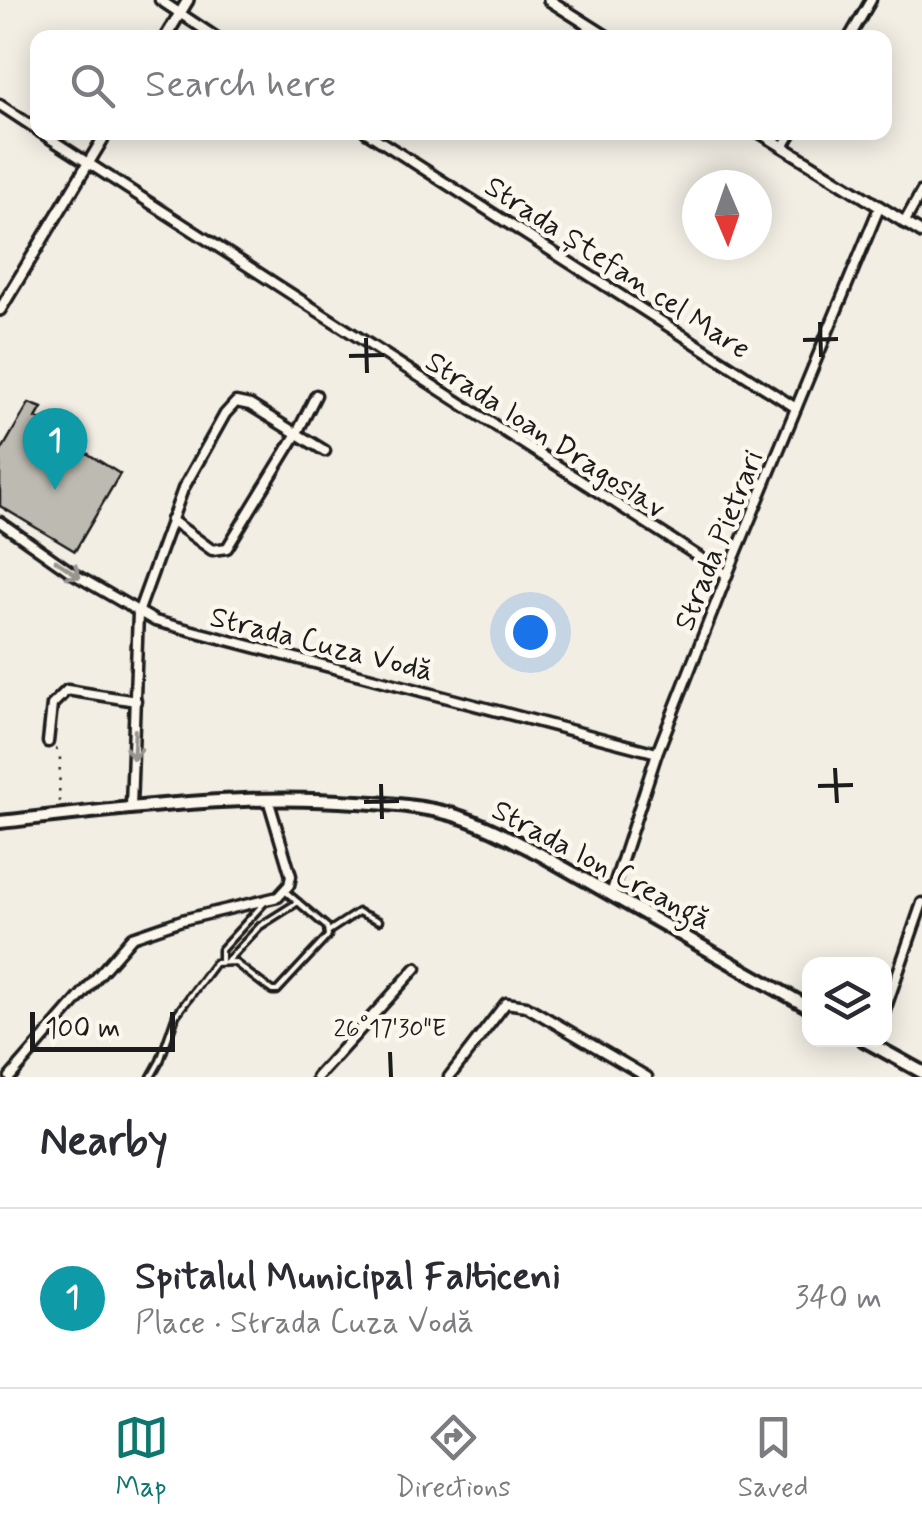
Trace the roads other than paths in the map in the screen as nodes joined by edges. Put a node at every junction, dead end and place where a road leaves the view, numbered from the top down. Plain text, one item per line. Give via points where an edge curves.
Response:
1 (160, 0) edge
2 (188, 0) edge
3 (549, 0) edge
4 (871, 0) edge
5 (180, 14) junction
6 (170, 30) edge
7 (205, 30) edge
8 (596, 30) edge
9 (854, 30) edge
10 (0, 105) edge
11 (30, 126) edge
12 (51, 140) edge
13 (102, 140) edge
14 (378, 140) edge
15 (772, 140) edge
16 (787, 140) edge
17 (783, 147) junction
18 (88, 164) junction
19 (922, 191) edge
20 (880, 208) junction
21 (904, 222) junction
22 (922, 233) edge
23 (0, 310) edge
24 (316, 395) dead end
25 (796, 408) junction
26 (296, 435) junction
27 (325, 450) dead end
28 (170, 520) junction
29 (0, 522) edge
30 (727, 576) junction
31 (138, 613) junction
32 (136, 701) junction
33 (48, 742) road end
34 (657, 754) junction
35 (268, 799) junction
36 (131, 807) junction
37 (0, 822) edge
38 (285, 891) junction
39 (611, 894) junction
40 (268, 899) junction
41 (298, 902) junction
42 (922, 902) edge
43 (378, 921) dead end
44 (329, 931) junction
45 (224, 961) junction
46 (416, 968) dead end
47 (892, 990) edge
48 (802, 1003) edge
49 (881, 1047) edge
50 (0, 1068) edge
51 (922, 1072) edge
52 (10, 1077) edge
53 (151, 1077) edge
54 (316, 1077) edge
55 (449, 1077) edge
56 (647, 1077) edge

1 - 5 street
2 - 5 street
3 - 8 street
4 - 9 street
5 - 6 street
5 - 7 street
10 - 11 street, Strada Ioan Dragoslav
12 - 18 street, Strada Ioan Dragoslav
13 - 18 street
14 - 25 street, Strada Ștefan cel Mare
15 - 17 street
16 - 17 street
17 - 20 street
18 - 23 street
18 - 30 street, Strada Ioan Dragoslav
19 - 21 street
20 - 21 street
20 - 25 street, Strada Pietrari
21 - 22 street
24 - 26 street
25 - 30 street, Strada Pietrari
26 - 27 street
26 - 28 street via 228,548 212,550
26 - 28 street via 236,402
28 - 31 street
29 -> 31 street, Strada Cuza Vodă
30 - 34 street, Strada Pietrari
31 - 32 street
31 - 34 street, Strada Cuza Vodă via 173,628
32 - 33 street via 67,690 52,704
32 -> 36 street
34 - 39 street, Strada Pietrari
35 - 36 main road, Strada Ion Creangă
35 - 38 street via 291,876
35 - 39 main road, Strada Ion Creangă via 373,803 456,816
36 - 37 main road, Strada Ion Creangă
38 - 40 street
38 - 41 lane
39 - 48 main road, Strada Ion Creangă
40 - 45 lane via 221,950
40 - 52 street via 132,937
41 - 44 lane
41 - 45 lane
42 - 47 street
43 - 44 lane via 358,912
44 - 45 lane via 277,991
45 - 53 lane via 202,977 176,1015
46 - 54 street
49 - 51 main road
50 - 52 street
55 - 56 street via 506,1003 514,1002

